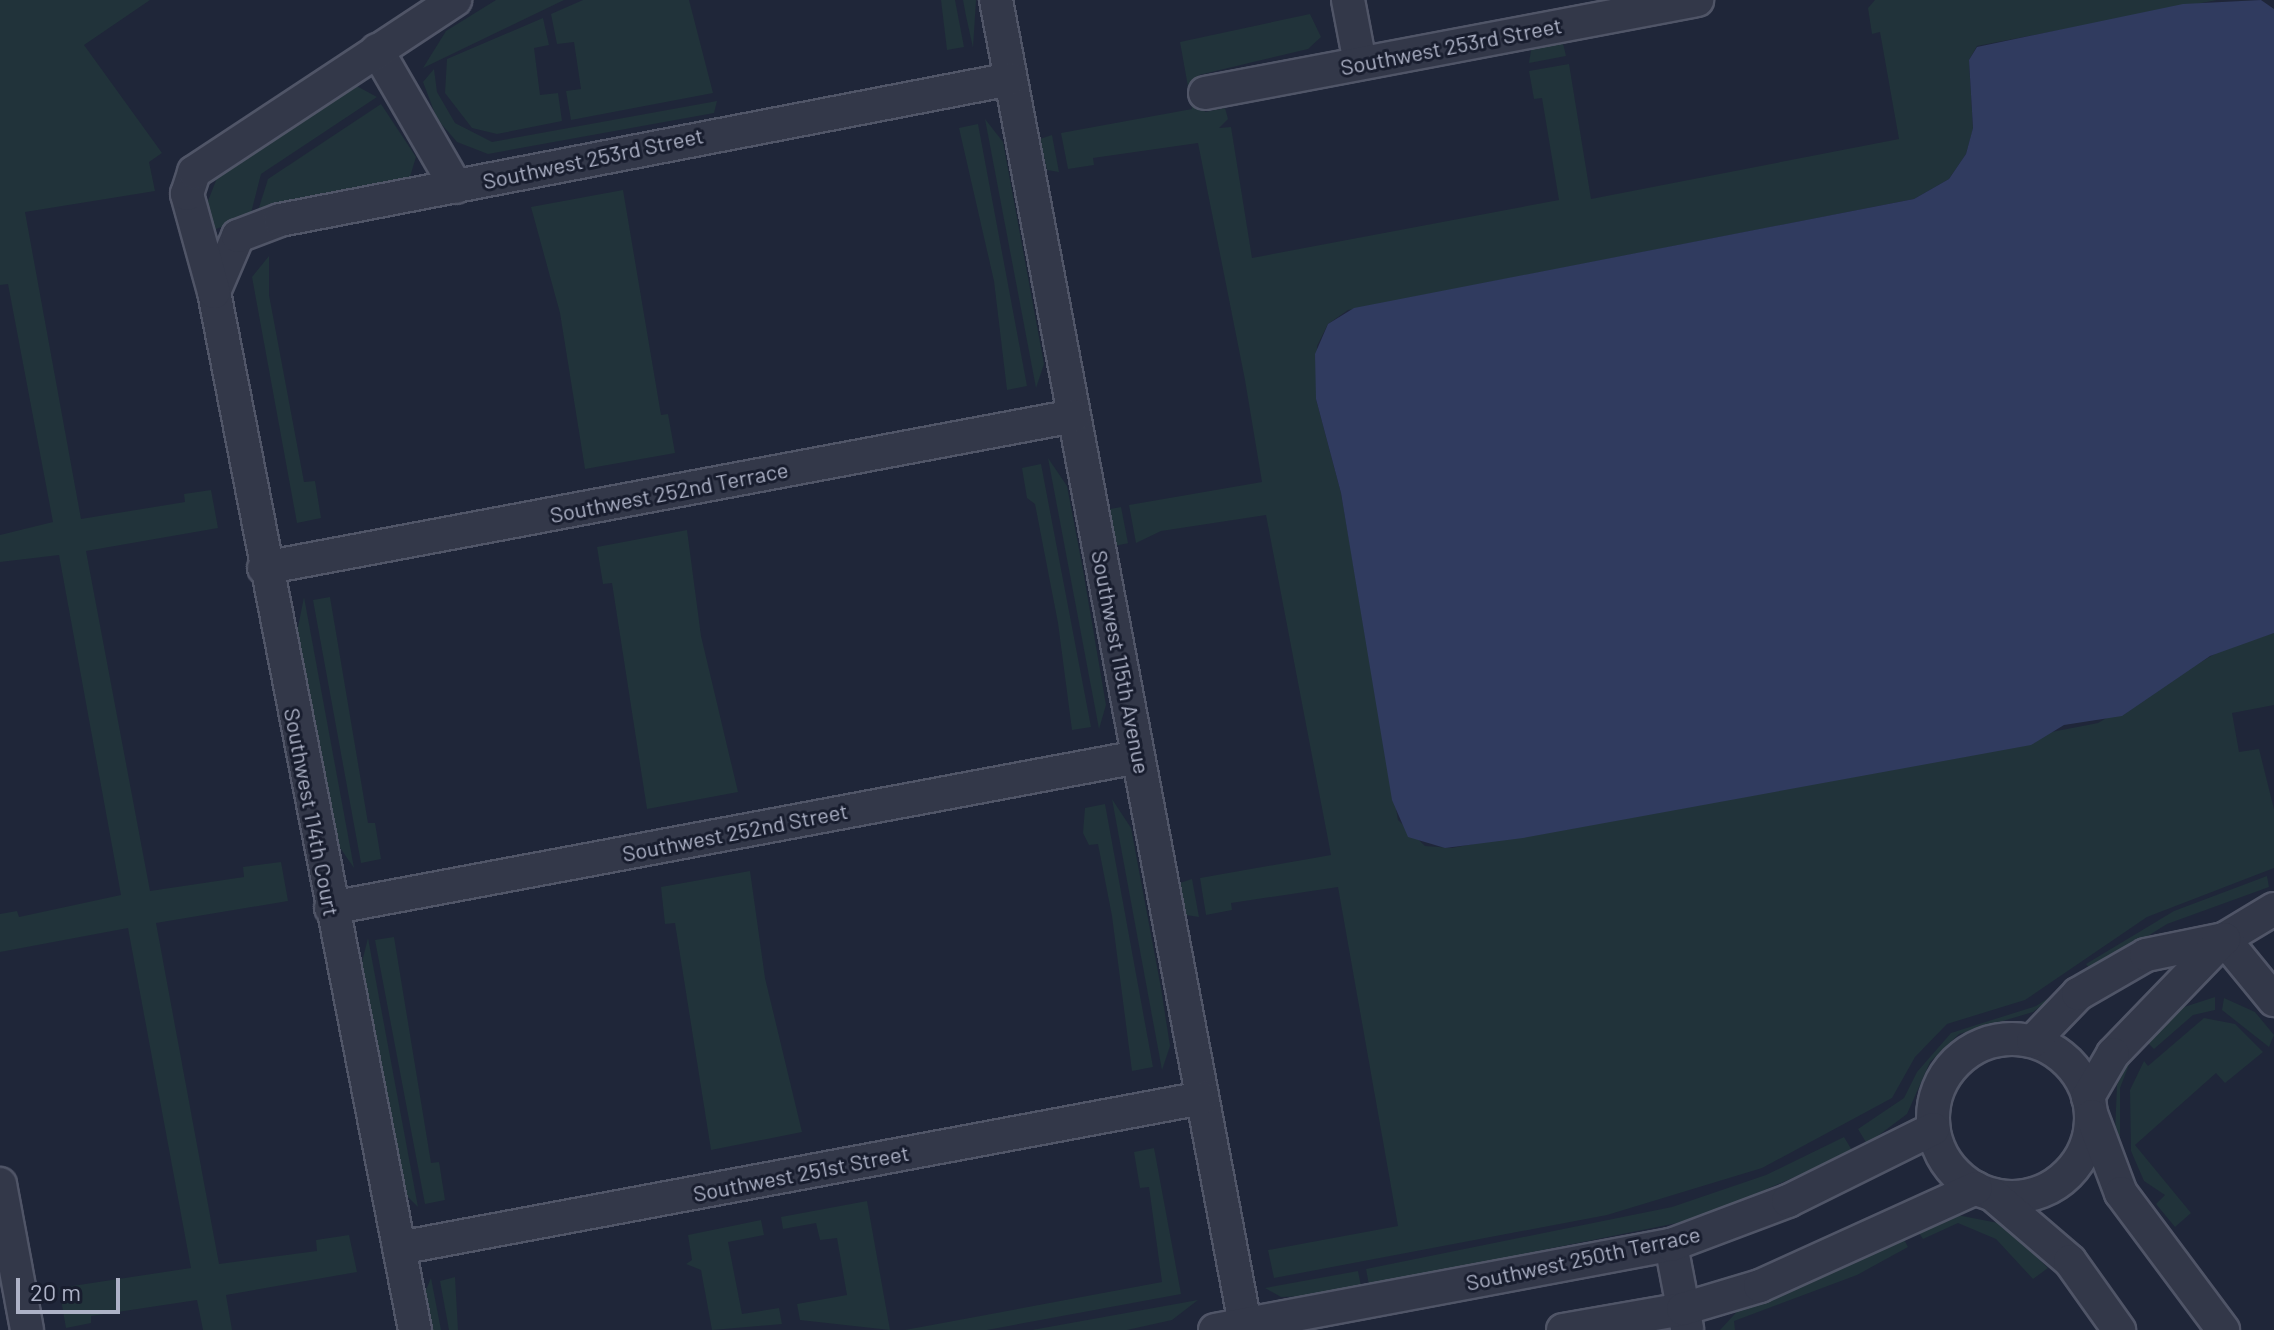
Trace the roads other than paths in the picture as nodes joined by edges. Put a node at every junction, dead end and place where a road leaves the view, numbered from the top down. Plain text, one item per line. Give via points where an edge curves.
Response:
1 (455, 0) edge
2 (996, 0) edge
3 (1348, 0) edge
4 (1697, 0) edge
5 (377, 50) junction
6 (1360, 63) junction
7 (1011, 79) junction
8 (1205, 93) dead end
9 (456, 187) junction
10 (214, 292) junction
11 (1074, 416) junction
12 (264, 568) junction
13 (1138, 757) junction
14 (331, 908) junction
15 (2274, 909) edge
16 (2224, 939) junction
17 (2274, 1000) edge
18 (2033, 1041) junction
19 (1202, 1098) junction
20 (2090, 1105) junction
21 (1933, 1129) junction
22 (0, 1184) edge
23 (1984, 1191) junction
24 (1671, 1245) junction
25 (399, 1248) junction
26 (2193, 1291) junction
27 (1685, 1320) edge
28 (1230, 1327) edge
29 (27, 1330) edge
30 (415, 1330) edge
31 (1563, 1330) edge
32 (2119, 1330) edge
33 (2197, 1330) edge
34 (2223, 1330) edge

1 - 5 street, Southwest 114th Court
2 - 7 street, Southwest 115th Avenue
3 - 6 street
4 - 6 street, Southwest 253rd Street
5 - 9 street
5 - 10 street, Southwest 114th Court via 194,172 187,194
6 - 8 street, Southwest 253rd Street
7 - 9 street, Southwest 253rd Street
7 - 11 street, Southwest 115th Avenue
9 - 10 street, Southwest 253rd Street via 251,231 229,247
10 - 12 street, Southwest 114th Court
11 - 12 street, Southwest 252nd Terrace
11 - 13 street, Southwest 115th Avenue
12 - 14 street, Southwest 114th Court
13 - 14 street, Southwest 252nd Street
13 - 19 street, Southwest 115th Avenue
14 - 25 street, Southwest 114th Court
15 - 16 street
16 - 17 street
16 - 18 street via 2146,955 2078,994
16 - 20 street via 2113,1054
18 - 20 street via 2073,1068
18 - 21 street via 2000,1040 1956,1062 1937,1091
19 - 25 street, Southwest 251st Street
19 - 28 street, Southwest 115th Avenue
20 - 23 street via 2086,1146 2065,1177 2031,1195
20 - 26 street via 2115,1183
21 - 23 street via 1947,1163
21 - 24 street, Southwest 250th Terrace via 1788,1201
22 - 29 street
23 - 27 street
23 - 32 street via 2070,1261
24 - 27 street
24 - 28 street, Southwest 250th Terrace
25 - 30 street, Southwest 114th Court
26 - 33 street
26 - 34 street
27 - 31 street

